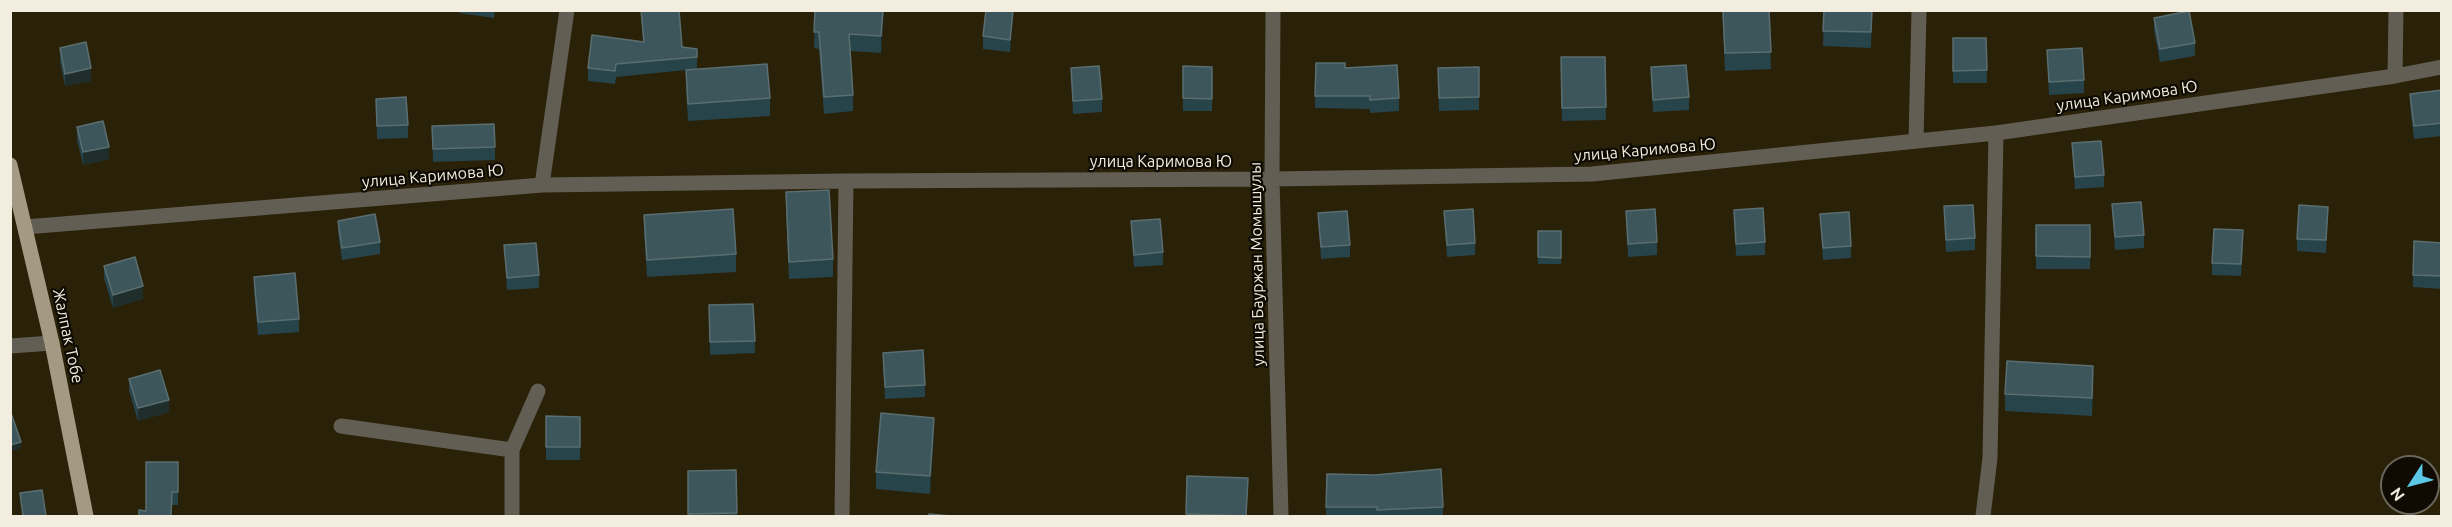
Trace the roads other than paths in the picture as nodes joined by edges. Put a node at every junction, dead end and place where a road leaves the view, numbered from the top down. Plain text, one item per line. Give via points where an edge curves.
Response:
1 (567, 10) edge
2 (1273, 10) edge
3 (1919, 10) edge
4 (2396, 10) edge
5 (2442, 67) edge
6 (2395, 76) junction
7 (1996, 133) junction
8 (1916, 141) junction
9 (10, 165) edge
10 (1272, 179) junction
11 (846, 181) junction
12 (542, 185) junction
13 (25, 227) junction
14 (52, 343) junction
15 (10, 346) edge
16 (538, 392) dead end
17 (341, 426) dead end
18 (512, 450) junction
19 (1987, 513) edge
20 (86, 516) edge
21 (512, 516) edge
22 (842, 516) edge
23 (1281, 516) edge

1 - 12 street
2 - 10 street, улица Бауржан Момышулы
3 - 8 street
4 - 6 street
5 - 6 street, улица Каримова Ю
6 - 7 street, улица Каримова Ю
7 - 8 street, улица Каримова Ю
7 - 19 street
8 - 10 street, улица Каримова Ю via 1592,174
9 - 13 main road, Жалпак Тобе
10 - 11 street, улица Каримова Ю
10 - 23 street, улица Бауржан Момышулы
11 - 12 street, улица Каримова Ю
11 - 22 street
12 - 13 street, улица Каримова Ю
13 - 14 main road, Жалпак Тобе
14 - 15 street
14 - 20 main road, Жалпак Тобе
16 - 18 street
17 - 18 street
18 - 21 street

